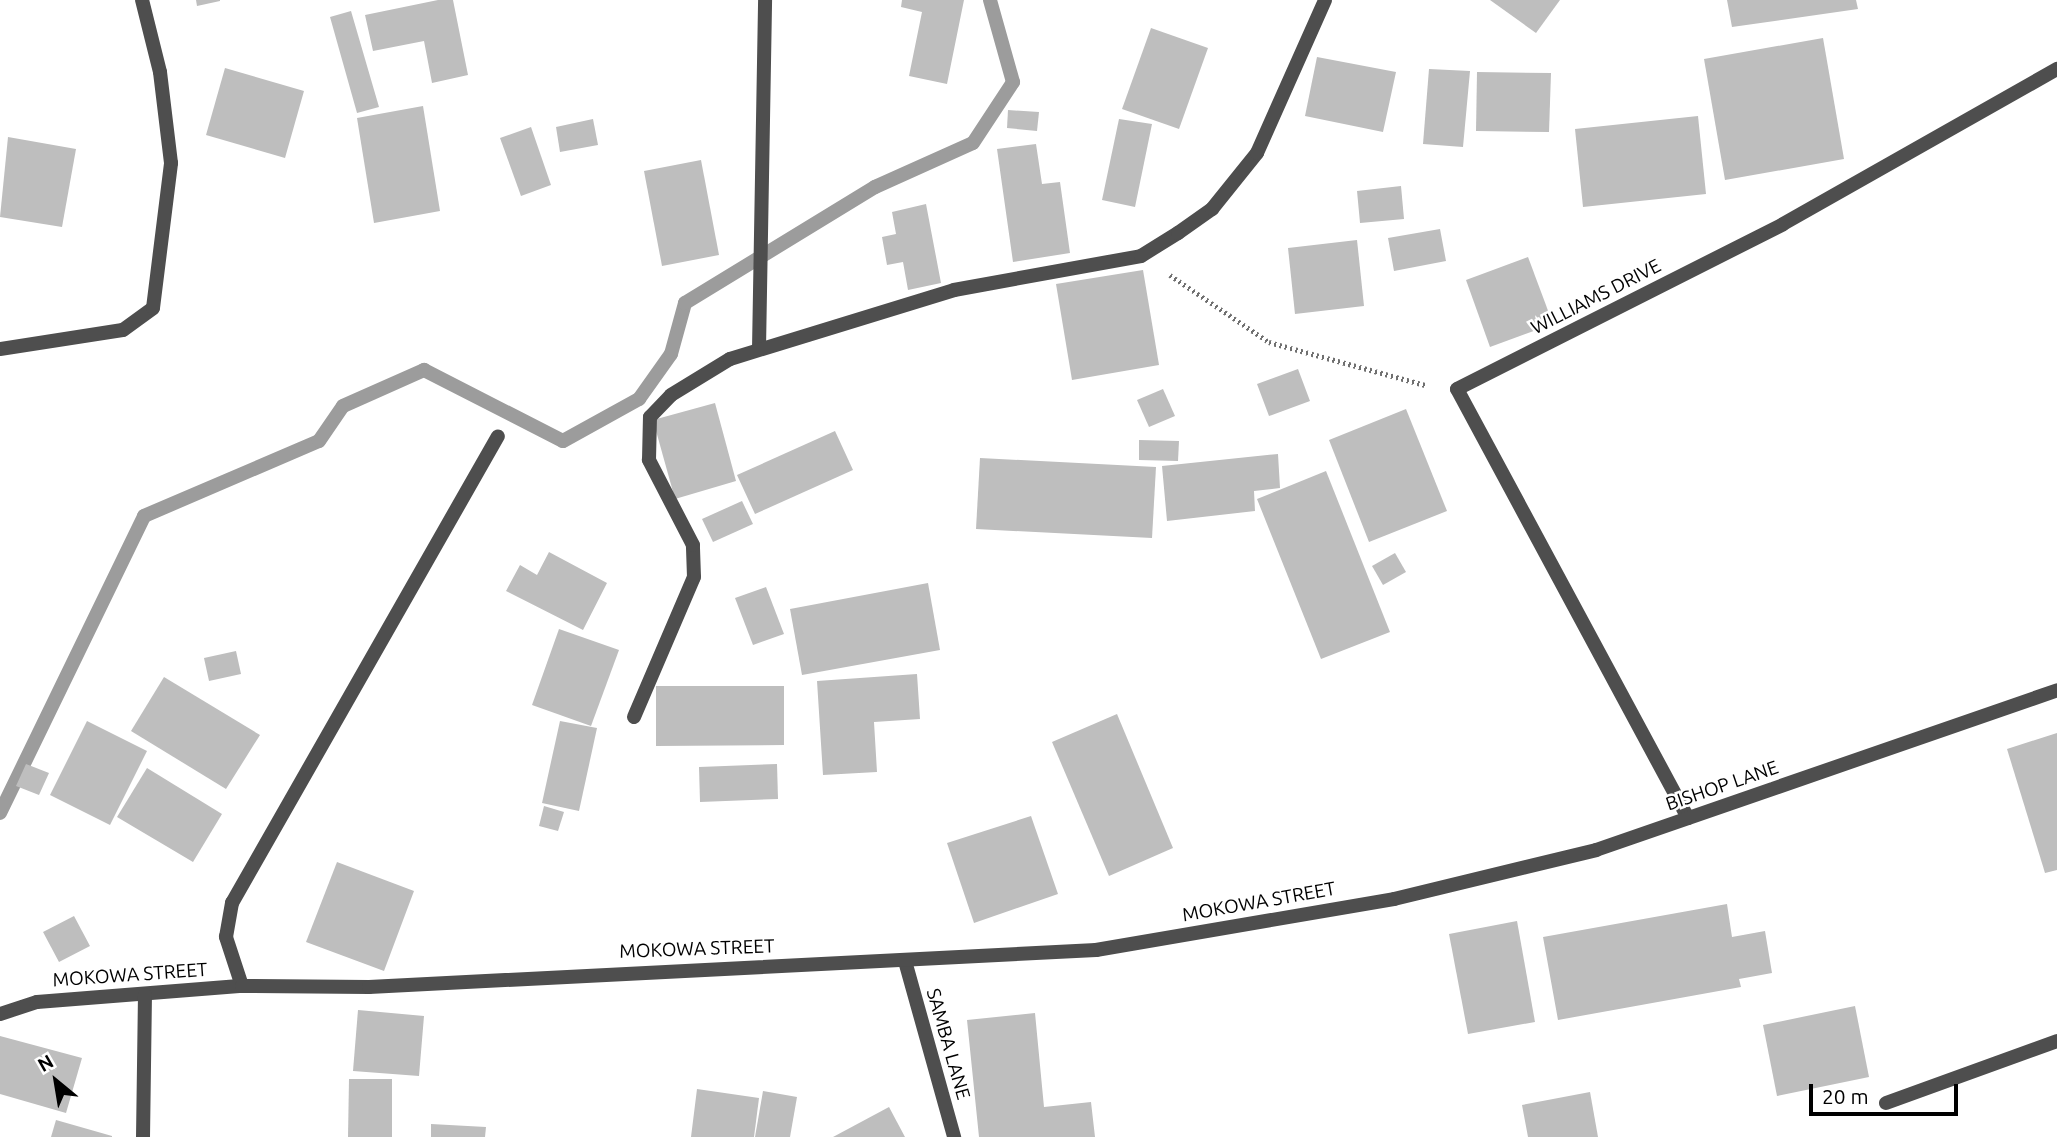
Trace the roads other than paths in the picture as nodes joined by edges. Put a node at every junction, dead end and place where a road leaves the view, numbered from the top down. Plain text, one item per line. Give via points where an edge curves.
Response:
1 (142, 0) edge
2 (765, 0) edge
3 (1325, 0) edge
4 (2057, 69) edge
5 (0, 349) edge
6 (759, 349) junction
7 (498, 436) dead end
8 (2057, 690) edge
9 (634, 717) dead end
10 (1688, 818) junction
11 (1394, 899) joint
12 (905, 961) junction
13 (242, 986) junction
14 (145, 995) junction
15 (0, 1014) edge
16 (2057, 1041) edge
17 (1885, 1104) dead end
18 (143, 1137) edge
19 (954, 1137) edge

1 - 5 street via 160,72 171,163 153,308 123,330
2 - 6 street
3 - 6 street via 1256,153 1212,209 1140,256 954,290
4 - 10 street, WILLIAMS DRIVE via 1783,224 1457,389
6 - 9 street via 704,373 650,417 649,460 693,545 694,577
7 - 13 street via 232,903 226,937
8 - 10 street, BISHOP LANE
10 - 11 street, BISHOP LANE via 1596,850
11 - 12 street, MOKOWA STREET via 1096,950
12 - 13 street, MOKOWA STREET via 369,987
12 - 19 street, SAMBA LANE
13 - 14 street, MOKOWA STREET
14 - 15 street, MOKOWA STREET via 37,1002
14 - 18 street
16 - 17 street

